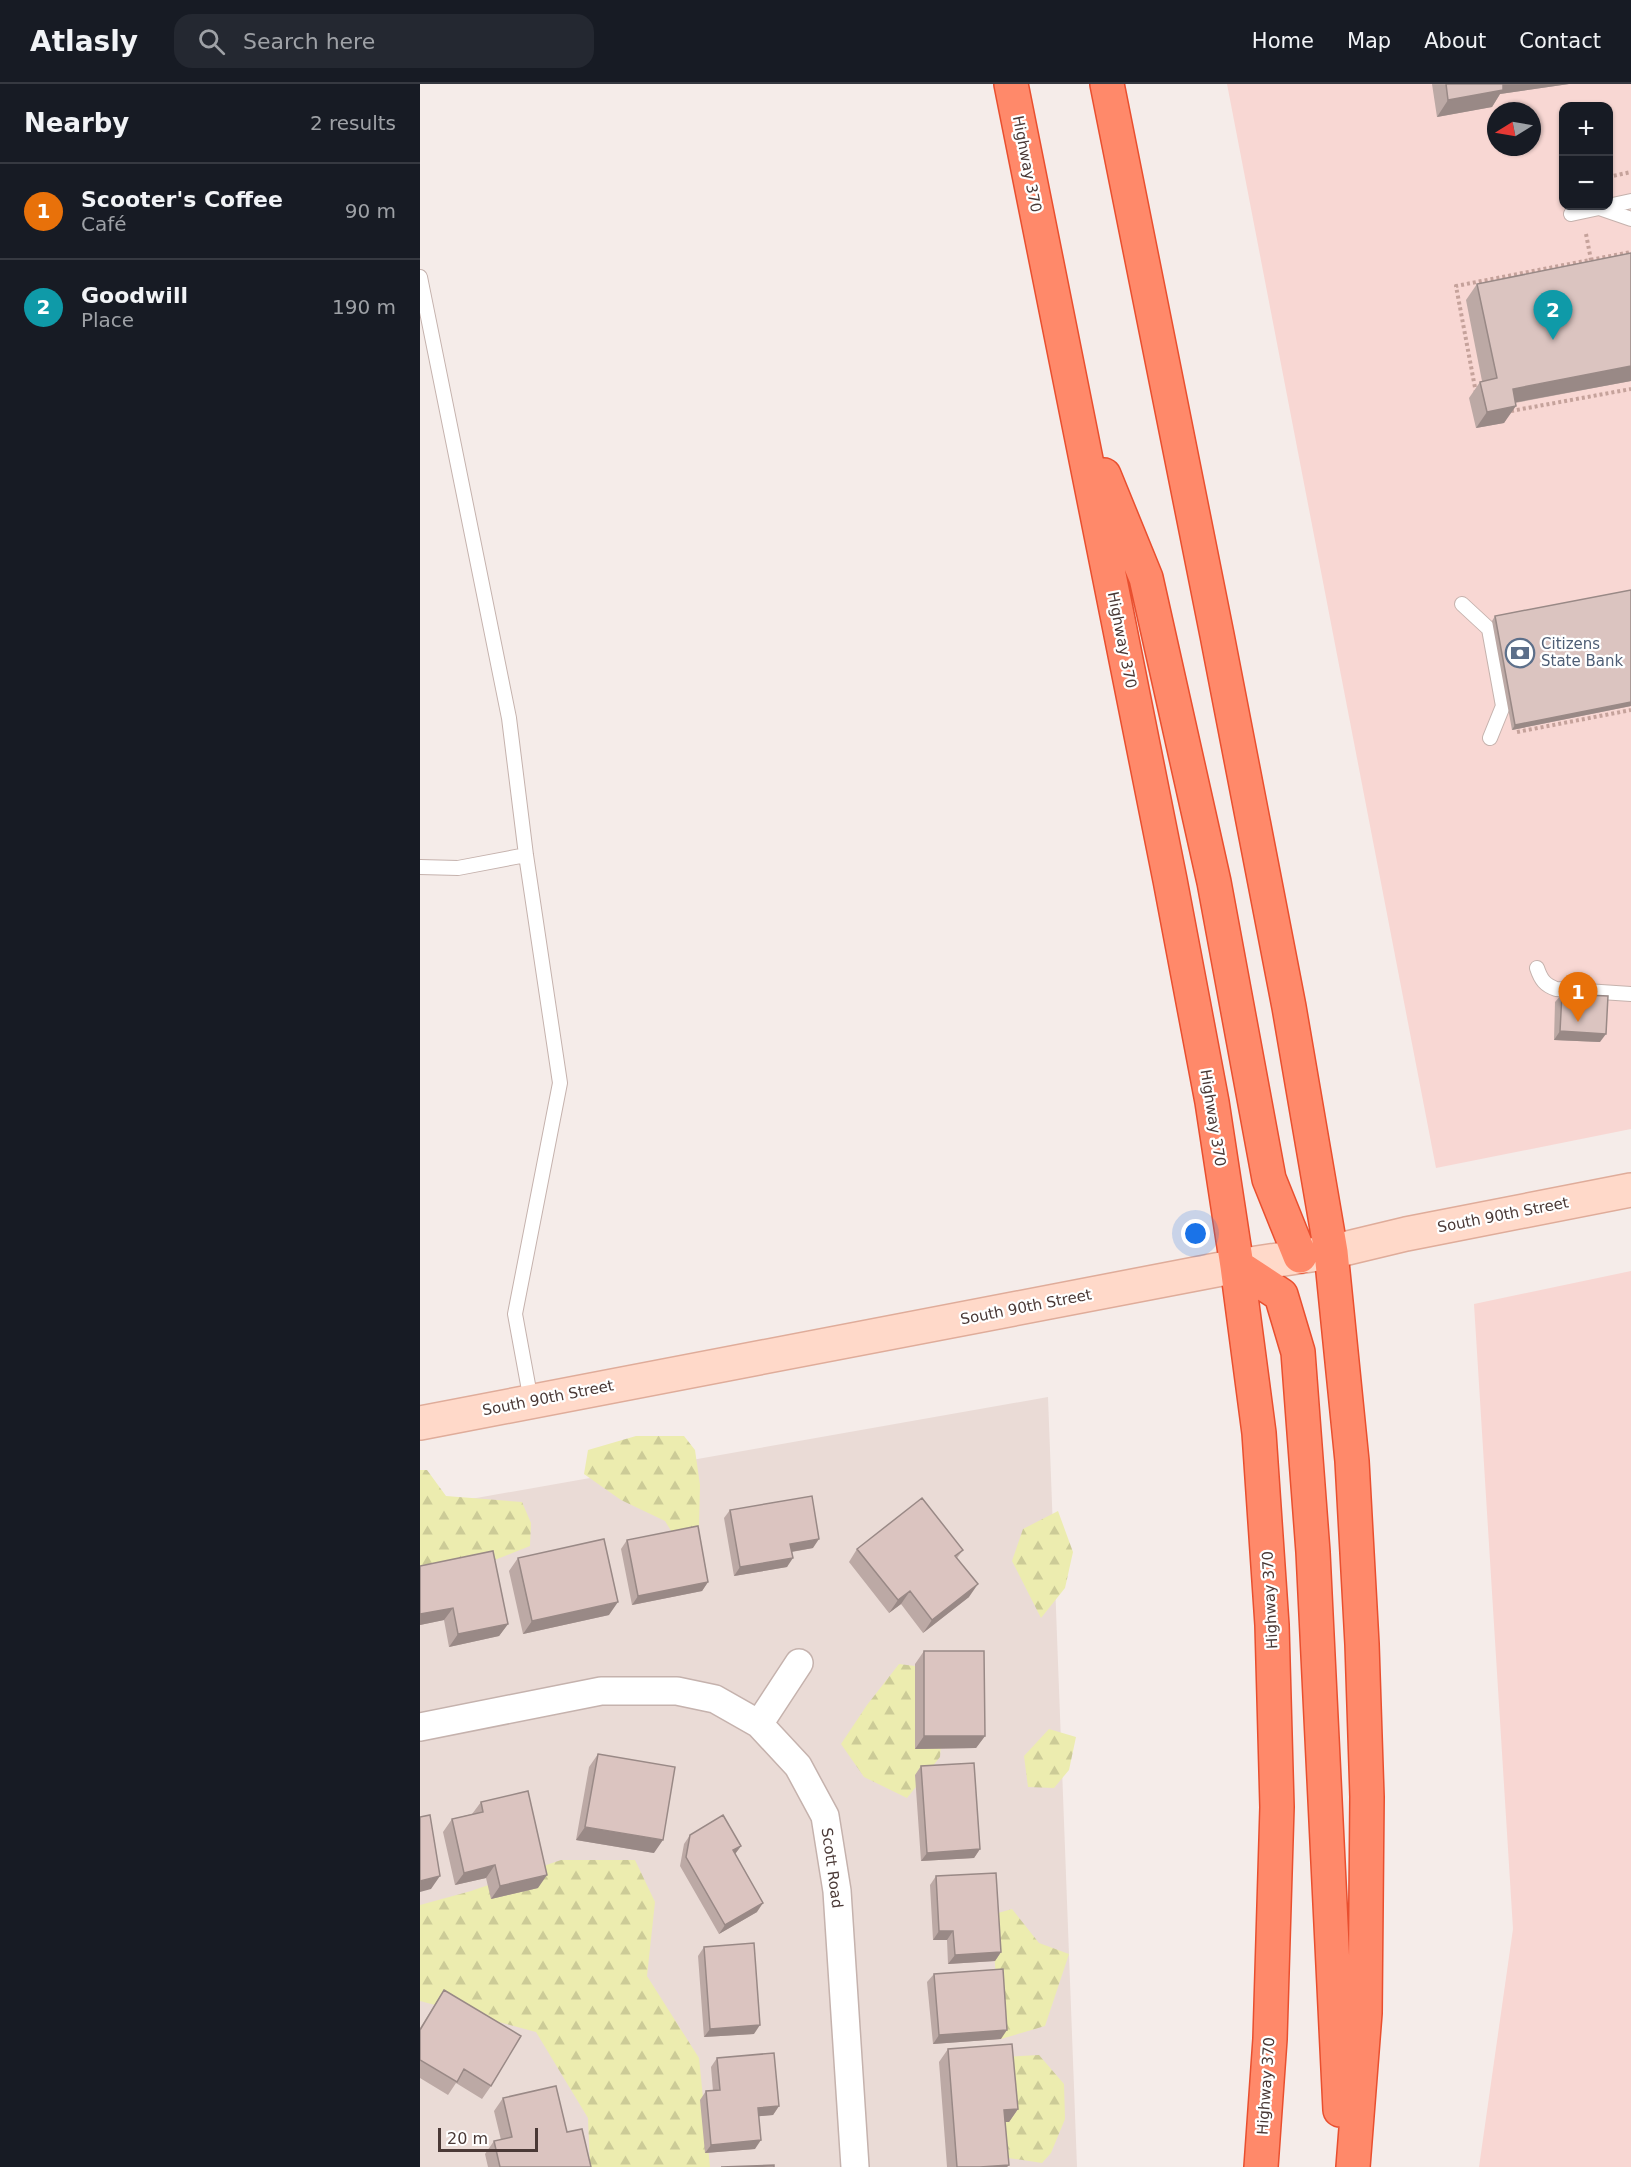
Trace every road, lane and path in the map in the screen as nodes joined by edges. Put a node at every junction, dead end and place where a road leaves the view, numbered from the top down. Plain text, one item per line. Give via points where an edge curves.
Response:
1 (1011, 84) edge
2 (1107, 84) edge
3 (1631, 172) edge
4 (1613, 176) edge
5 (1631, 201) edge
6 (1613, 205) edge
7 (1589, 210) edge
8 (1604, 210) edge
9 (1570, 214) dead end
10 (1631, 219) edge
11 (1631, 252) edge
12 (420, 277) edge
13 (1631, 389) edge
14 (1476, 396) dead end
15 (1075, 404) junction
16 (1502, 412) edge
17 (1462, 604) dead end
18 (1631, 710) edge
19 (1490, 738) joint
20 (526, 855) junction
21 (420, 867) edge
22 (1537, 968) dead end
23 (1631, 994) edge
24 (1631, 1190) edge
25 (1316, 1254) junction
26 (1237, 1266) junction
27 (531, 1401) junction
28 (420, 1423) edge
29 (799, 1663) dead end
30 (759, 1724) junction
31 (420, 1727) edge
32 (855, 2167) edge
33 (1260, 2167) edge
34 (1343, 2167) edge
35 (1353, 2167) edge

1 - 15 highway, Highway 370
2 - 25 highway via 1285,984
3 - 4 path
5 - 6 lane
7 - 9 lane
8 - 10 lane
11 - 14 path via 1456,286
12 - 20 lane via 509,718
13 - 16 path
15 - 25 highway via 1146,578 1214,882 1269,1179
15 - 26 highway, Highway 370 via 1212,1102
17 - 19 lane via 1489,629 1503,706
18 - 19 path
20 - 21 lane via 458,868
20 - 27 lane via 560,1083 515,1314
22 - 23 lane via 1546,986 1556,989
24 - 25 street, South 90th Street
25 - 26 street, South 90th Street
25 - 35 highway via 1352,1461 1362,1644 1365,2013
26 - 27 street, South 90th Street
26 - 33 highway, Highway 370 via 1259,1433 1272,1625 1277,1807 1270,2039
26 - 34 highway via 1281,1295 1298,1352 1313,1552
27 - 28 street, South 90th Street
29 - 30 street
30 - 31 street, Scott Road via 715,1699 677,1691 601,1691
30 - 32 street, Scott Road via 798,1766 825,1816 837,1891

